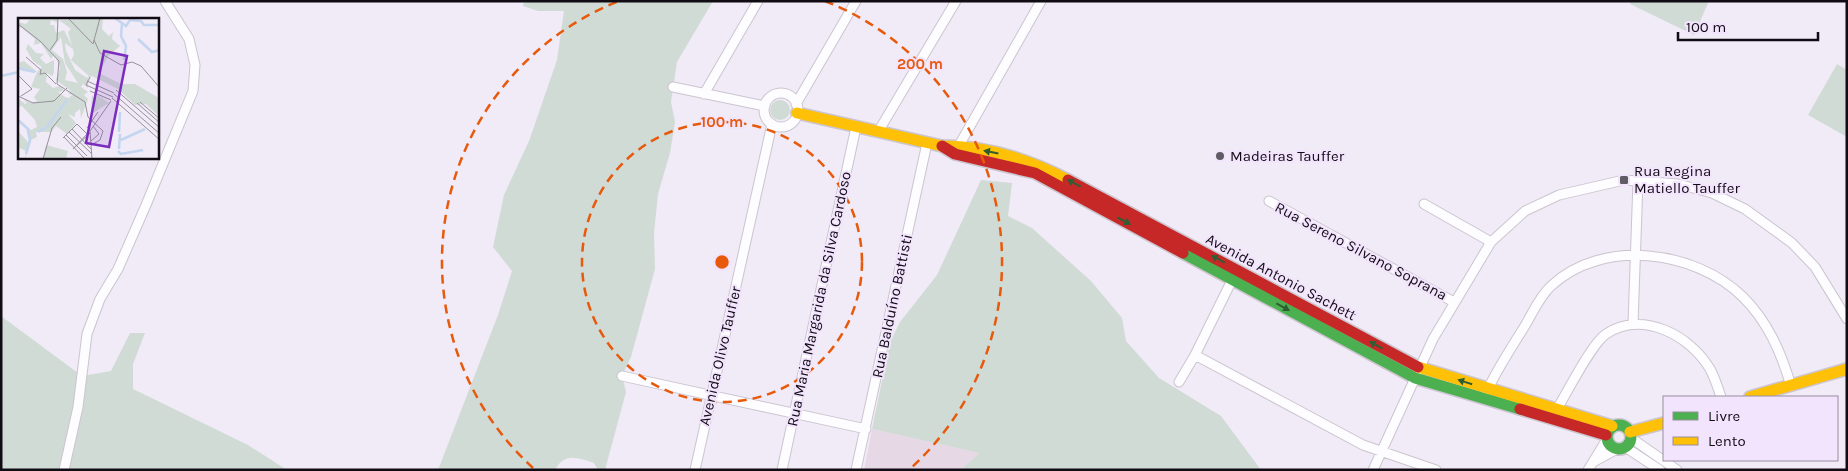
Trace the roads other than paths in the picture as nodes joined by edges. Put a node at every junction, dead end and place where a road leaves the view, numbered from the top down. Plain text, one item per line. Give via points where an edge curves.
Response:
1 (165, 1) edge
2 (758, 1) edge
3 (856, 1) edge
4 (956, 1) edge
5 (1041, 1) edge
6 (673, 87) dead end
7 (704, 94) junction
8 (765, 106) junction
9 (797, 108) junction
10 (772, 124) junction
11 (856, 128) junction
12 (878, 132) junction
13 (927, 143) junction
14 (957, 150) junction
15 (1638, 181) junction
16 (1269, 201) dead end
17 (1424, 204) dead end
18 (1491, 242) junction
19 (1636, 255) junction
20 (1235, 274) junction
21 (1454, 302) junction
22 (1847, 319) edge
23 (1633, 324) junction
24 (1196, 355) junction
25 (1847, 369) edge
26 (1417, 373) junction
27 (622, 376) dead end
28 (1179, 382) dead end
29 (1791, 386) junction
30 (712, 394) junction
31 (1486, 394) junction
32 (1721, 396) edge
33 (1754, 396) edge
34 (795, 412) junction
35 (1554, 415) junction
36 (1663, 424) edge
37 (866, 429) junction
38 (1608, 434) junction
39 (1626, 442) junction
40 (1382, 453) junction
41 (1595, 461) junction
42 (64, 470) edge
43 (694, 470) edge
44 (782, 470) edge
45 (856, 470) edge
46 (1373, 470) edge
47 (1436, 470) edge
48 (1588, 470) edge
49 (1660, 470) edge
50 (1677, 470) edge

1 - 42 street via 190,39 195,65 193,91 146,205 118,269 100,299 87,334 78,407
2 - 7 street
3 - 9 street
4 - 12 street
5 - 14 street
6 - 7 street
7 - 8 street
8 - 9 street via 768,100 786,94
8 - 10 street via 765,117
9 - 10 street via 795,119 785,127
9 - 11 street, Avenida Antonio Sachett
10 - 30 street, Avenida Olivo Tauffer
11 - 12 street, Avenida Antonio Sachett
11 - 34 street, Rua Maria Margarida da Silva Cardoso
12 - 13 street, Avenida Antonio Sachett
13 - 14 street, Avenida Antonio Sachett
13 - 37 street, Rua Balduíno Battisti
14 - 20 street, Avenida Antonio Sachett via 1035,173 1091,198
15 - 18 street via 1611,182 1559,195 1525,211
15 - 19 street
15 - 22 street via 1678,184 1712,193 1745,209 1792,243 1815,267
16 - 21 street, Rua Sereno Silvano Soprana
17 - 18 street
18 - 21 street
19 - 23 street
19 - 29 street via 1673,260 1699,269 1742,296 1769,329
19 - 31 street via 1607,258 1584,266 1550,287
20 - 24 street
20 - 26 street, Avenida Antonio Sachett
21 - 26 street
23 - 32 street via 1658,328 1689,344 1710,369
23 - 35 street via 1605,335
24 - 28 street
24 - 40 street
25 - 29 street
26 - 31 street, Avenida Antonio Sachett
26 - 40 street
27 - 30 street
29 - 33 street
30 - 34 street
30 - 43 street, Avenida Olivo Tauffer
31 - 35 street, Avenida Antonio Sachett
34 - 37 street
34 - 44 street, Rua Maria Margarida da Silva Cardoso
35 - 38 street, Avenida Antonio Sachett
36 - 39 street
37 - 45 street, Rua Balduíno Battisti
38 - 39 street via 1610,446
38 - 39 street, Avenida Antonio Sachett via 1625,426
38 - 41 street
39 - 41 street
39 - 49 street
39 - 50 street
40 - 46 street
40 - 47 street
41 - 48 street

